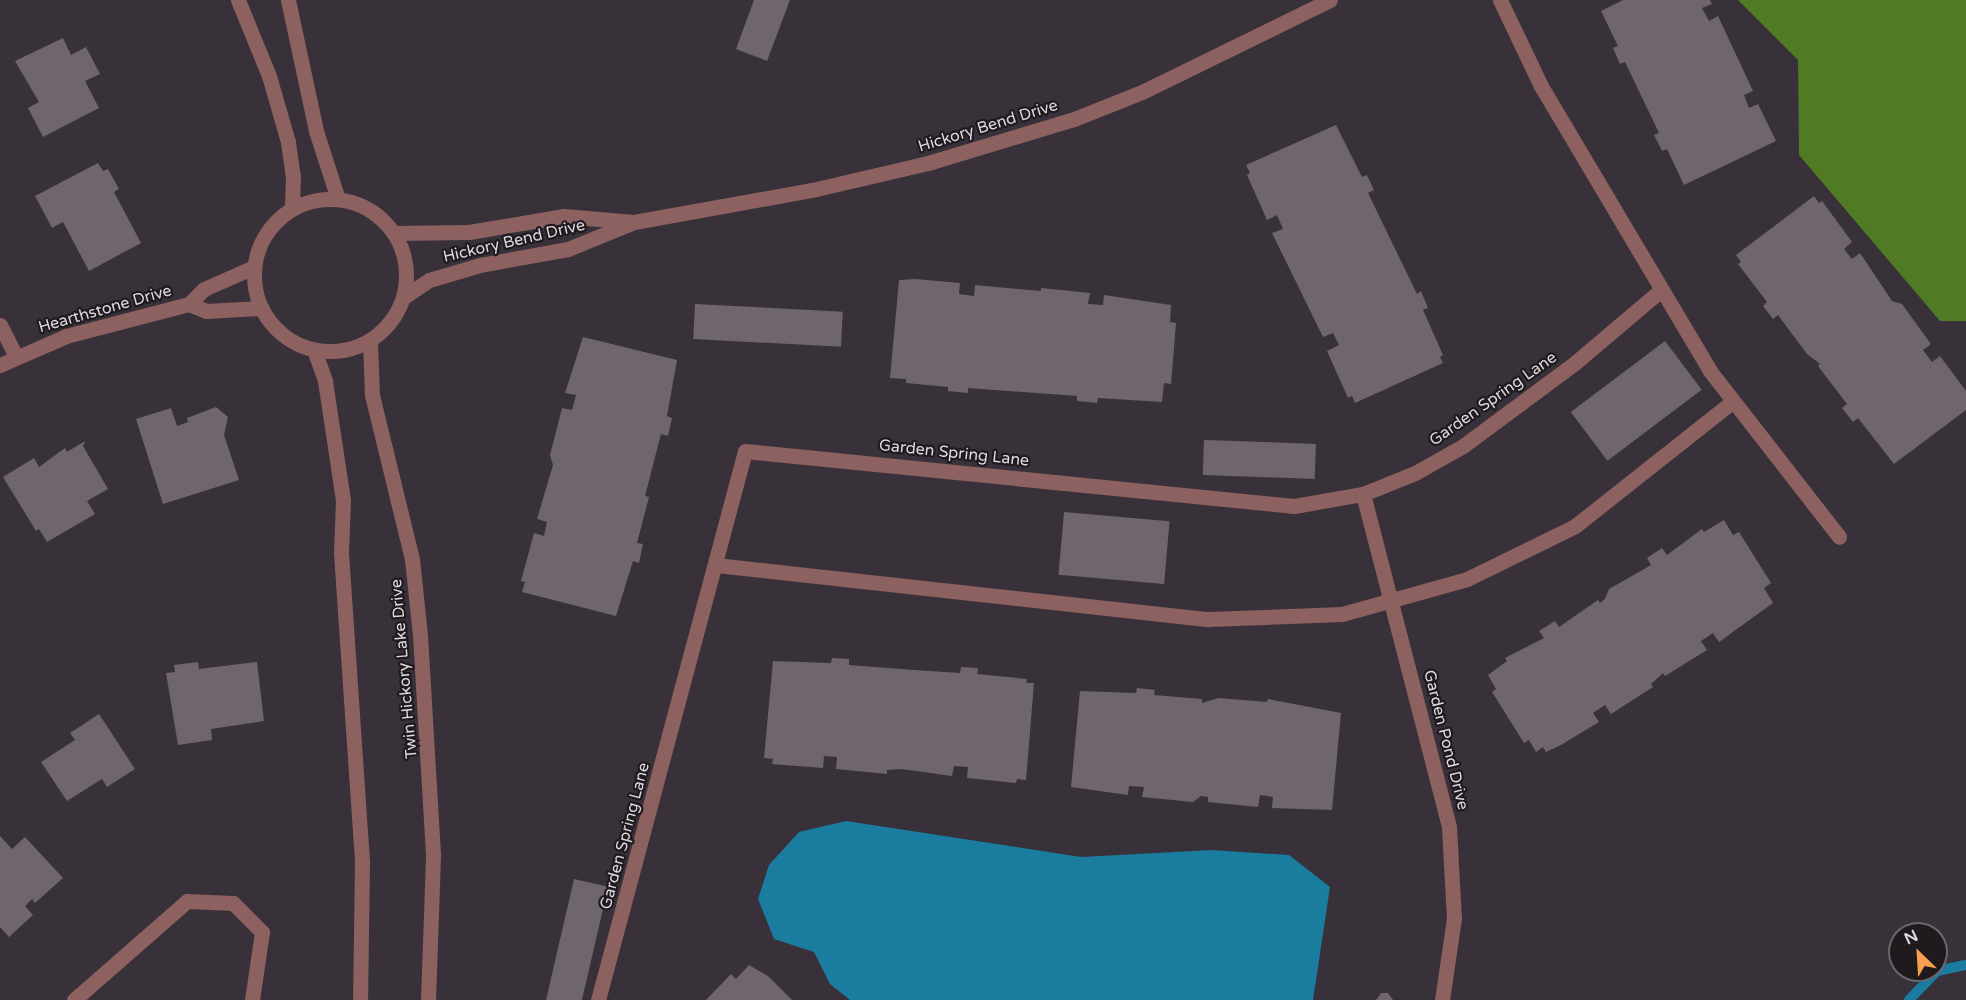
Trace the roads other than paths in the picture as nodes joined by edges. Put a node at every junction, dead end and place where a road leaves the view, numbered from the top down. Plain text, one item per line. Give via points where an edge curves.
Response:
1 (238, 0) edge
2 (288, 0) edge
3 (1330, 0) edge
4 (1500, 0) edge
5 (338, 199) junction
6 (292, 210) junction
7 (634, 222) junction
8 (393, 233) junction
9 (254, 267) junction
10 (1662, 290) junction
11 (404, 297) junction
12 (189, 304) junction
13 (262, 308) junction
14 (0, 325) edge
15 (370, 340) junction
16 (314, 350) junction
17 (16, 356) junction
18 (0, 365) edge
19 (1733, 401) junction
20 (1363, 494) junction
21 (1839, 537) dead end
22 (716, 565) junction
23 (1391, 599) junction
24 (74, 1000) edge
25 (252, 1000) edge
26 (360, 1000) edge
27 (428, 1000) edge
28 (598, 1000) edge
29 (1442, 1000) edge

1 - 6 street via 268,76 288,142
2 - 5 street via 316,131
3 - 7 street, Hickory Bend Drive via 1142,92 1074,119 928,163 812,190
4 - 10 street via 1541,86
5 - 6 street via 314,201
5 - 8 street via 361,205 381,218
6 - 9 street via 274,224 260,244
7 - 8 street, Hickory Bend Drive via 564,216 469,232
7 - 11 street, Hickory Bend Drive via 568,249 480,265 429,280
8 - 11 street via 405,258
9 - 12 street, Hearthstone Drive via 204,288
9 - 13 street via 255,291
10 - 19 street via 1710,371
10 - 20 street, Garden Spring Lane via 1576,362 1463,446 1415,473
11 - 15 street via 395,315
12 - 13 street, Hearthstone Drive via 206,311
12 - 17 street, Hearthstone Drive via 66,336
13 - 16 street via 291,341
14 - 17 street
15 - 16 street via 349,350
15 - 27 street, Twin Hickory Lake Drive via 372,395 409,547 420,635 433,857
16 - 26 street via 325,381 343,500 341,553 362,862
17 - 18 street, Hearthstone Drive
19 - 21 street
19 - 23 street via 1575,526 1467,579
20 - 22 street, Garden Spring Lane via 1294,506 745,451
20 - 23 street, Garden Pond Drive
22 - 23 street via 1208,619 1342,614
22 - 28 street, Garden Spring Lane
23 - 29 street, Garden Pond Drive via 1449,827 1454,918
24 - 25 street via 187,901 233,903 262,932

